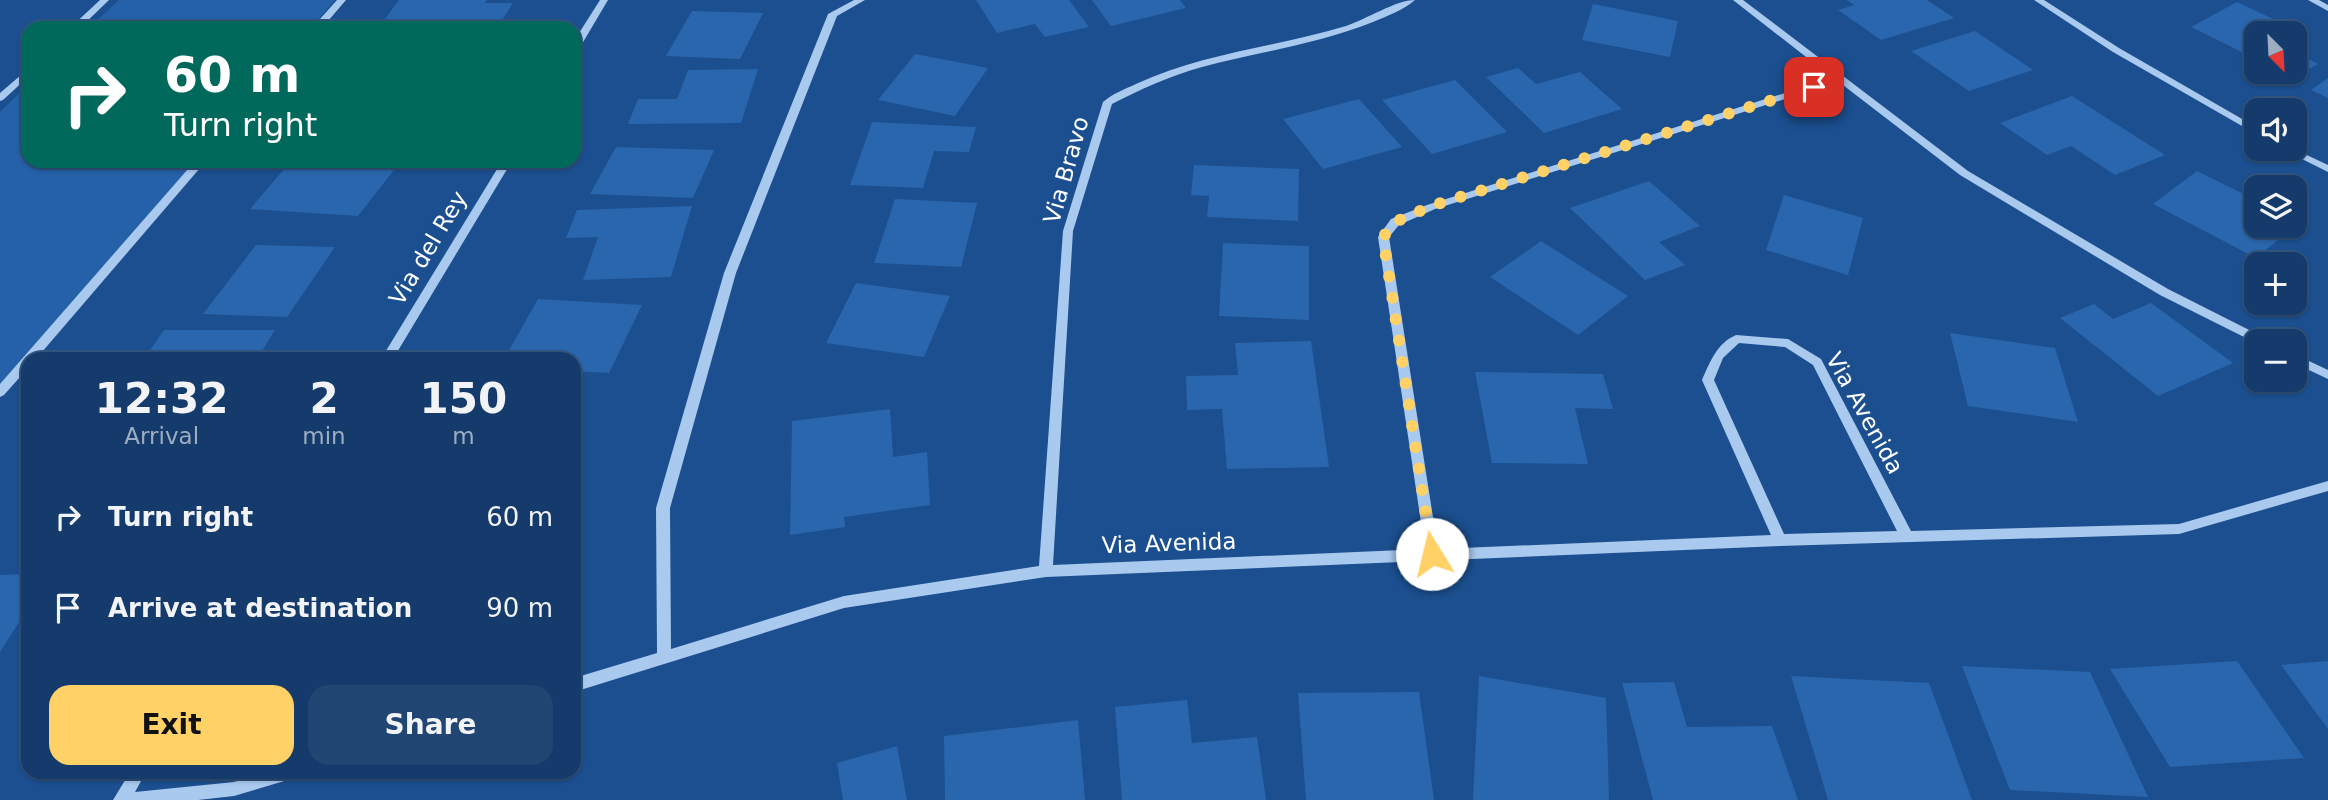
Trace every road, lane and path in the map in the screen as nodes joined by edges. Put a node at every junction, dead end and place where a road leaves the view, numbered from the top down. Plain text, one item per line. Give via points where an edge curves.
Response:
1 (105, 0) edge
2 (342, 0) edge
3 (604, 0) edge
4 (861, 0) edge
5 (1411, 0) edge
6 (1737, 0) edge
7 (2038, 0) edge
8 (2312, 0) edge
9 (2328, 8) edge
10 (82, 21) edge
11 (323, 21) edge
12 (581, 38) edge
13 (21, 78) edge
14 (1840, 79) junction
15 (0, 98) edge
16 (2244, 124) edge
17 (2307, 159) edge
18 (195, 168) edge
19 (503, 168) edge
20 (2328, 169) edge
21 (2244, 332) edge
22 (34, 352) edge
23 (391, 352) edge
24 (2307, 364) edge
25 (21, 367) edge
26 (2328, 375) edge
27 (0, 392) edge
28 (2328, 486) edge
29 (1907, 537) junction
30 (1780, 540) junction
31 (1432, 554) junction
32 (1046, 571) junction
33 (664, 657) junction
34 (581, 683) edge
35 (134, 779) edge
36 (268, 779) edge
37 (123, 800) edge

1 - 10 street
2 - 11 street
3 - 12 street
4 - 33 street via 833,14 730,273 663,508
5 - 32 street, Via Bravo via 1351,26 1164,75 1108,102 1068,232
6 - 14 street
7 - 16 street
8 - 9 street
13 - 15 street
14 - 21 street via 1964,173 2164,292
14 - 31 street via 1431,206 1395,222 1383,237
17 - 20 street
18 - 22 street
19 - 23 street, Via del Rey
24 - 26 street
25 - 27 street
28 - 29 street, Via Avenida via 2179,529
29 - 30 street, Via Avenida
29 - 30 street, Via Avenida via 1816,362 1788,343 1736,339 1717,356 1709,380
30 - 31 street, Via Avenida
31 - 32 street, Via Avenida
32 - 33 street, Via Avenida via 844,602
33 - 34 street, Via Avenida
35 - 37 street
36 - 37 street via 234,789

